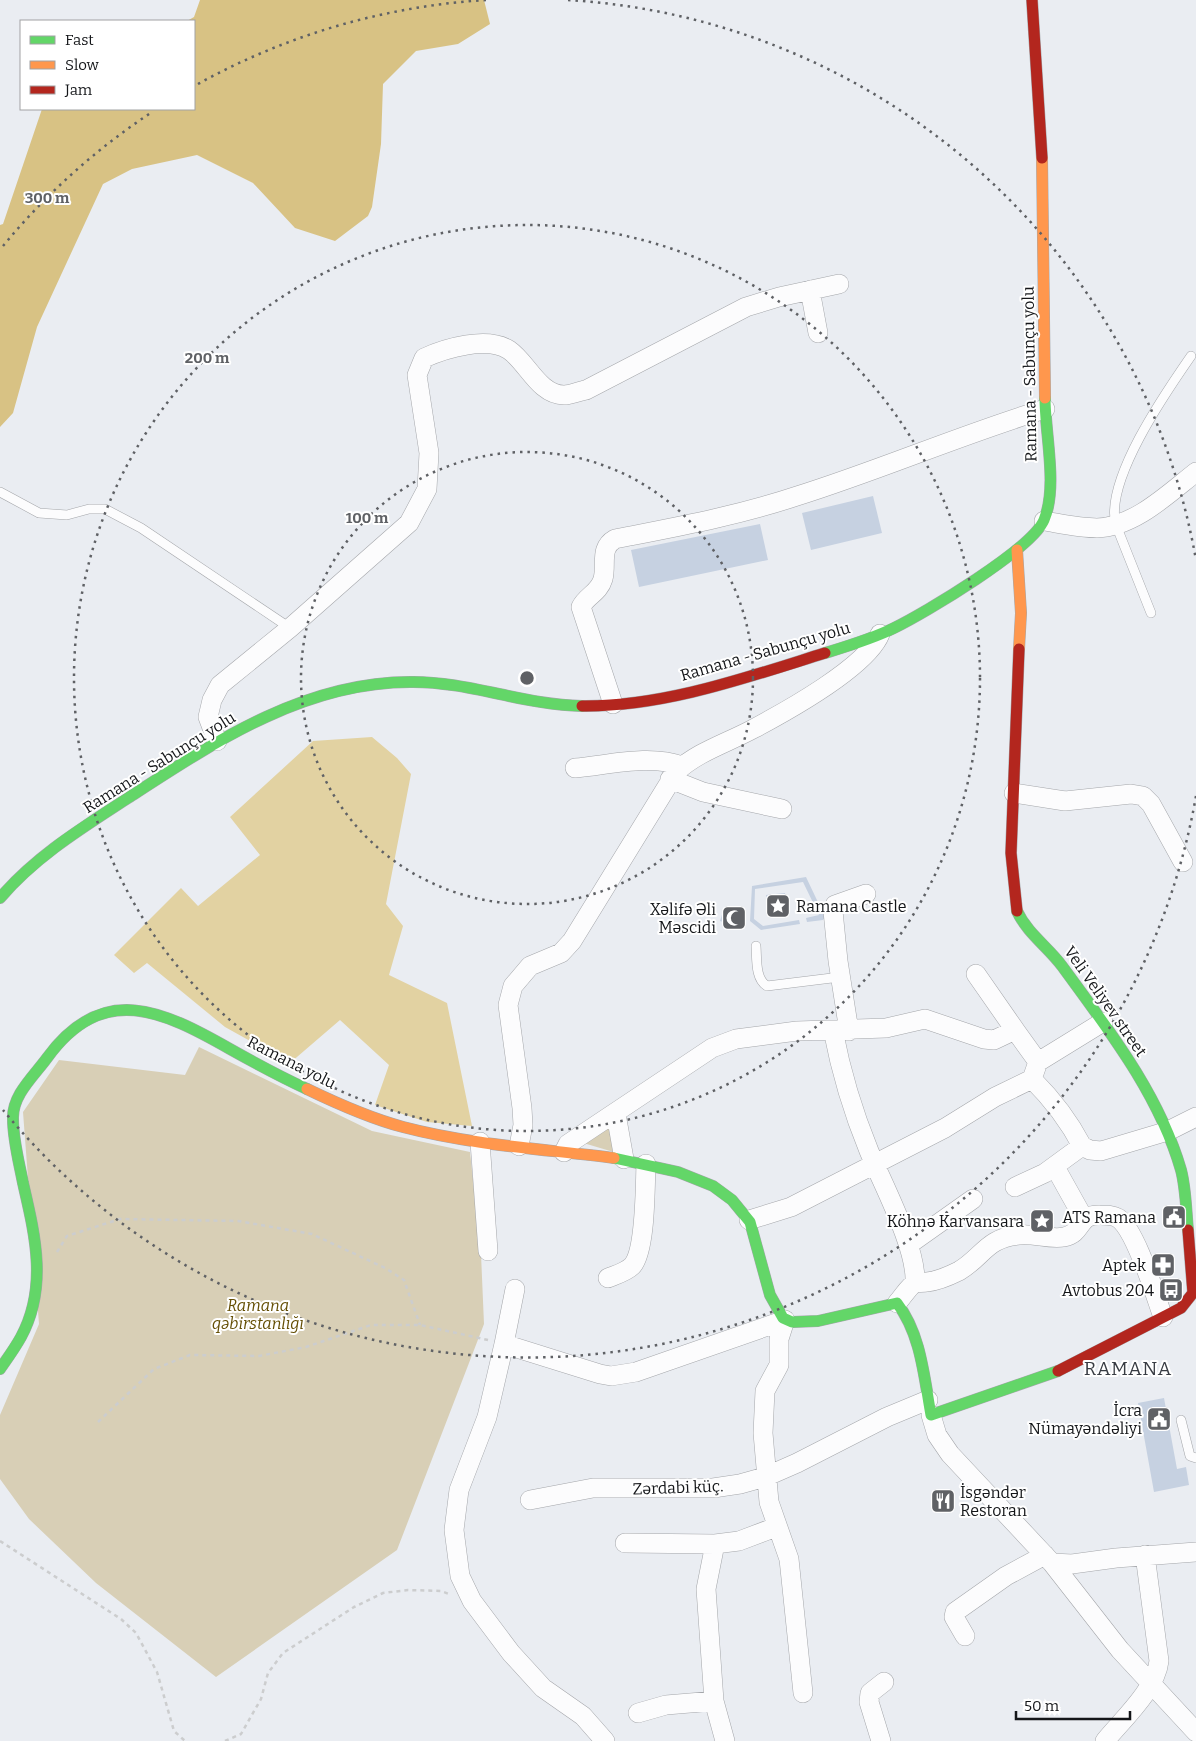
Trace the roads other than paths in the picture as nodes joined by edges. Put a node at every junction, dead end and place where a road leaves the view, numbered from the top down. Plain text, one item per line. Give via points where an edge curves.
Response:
1 (1032, 0) edge
2 (839, 284) dead end
3 (810, 290) junction
4 (818, 334) dead end
5 (1191, 356) dead end
6 (1045, 409) junction
7 (1196, 472) edge
8 (0, 492) edge
9 (1044, 521) junction
10 (1116, 525) junction
11 (1017, 550) junction
12 (1151, 613) dead end
13 (290, 628) junction
14 (880, 634) junction
15 (613, 704) junction
16 (217, 741) junction
17 (575, 768) dead end
18 (676, 772) junction
19 (1014, 793) junction
20 (782, 809) dead end
21 (1183, 862) dead end
22 (866, 894) dead end
23 (0, 898) edge
24 (756, 946) dead end
25 (976, 974) dead end
26 (840, 977) junction
27 (1103, 1022) junction
28 (841, 1030) junction
29 (1015, 1030) junction
30 (1035, 1071) junction
31 (616, 1114) junction
32 (1196, 1117) edge
33 (1168, 1131) junction
34 (480, 1142) junction
35 (519, 1146) junction
36 (1082, 1146) junction
37 (564, 1152) junction
38 (624, 1159) junction
39 (874, 1163) junction
40 (646, 1164) junction
41 (1055, 1166) junction
42 (1015, 1187) dead end
43 (973, 1199) dead end
44 (1084, 1219) junction
45 (749, 1220) junction
46 (908, 1245) junction
47 (488, 1251) dead end
48 (608, 1278) dead end
49 (1194, 1281) edge
50 (915, 1283) junction
51 (515, 1289) dead end
52 (897, 1303) junction
53 (1188, 1313) edge
54 (1164, 1318) junction
55 (785, 1320) junction
56 (504, 1344) junction
57 (0, 1369) edge
58 (930, 1407) junction
59 (1181, 1420) dead end
60 (1196, 1458) edge
61 (765, 1477) junction
62 (530, 1500) dead end
63 (776, 1527) junction
64 (625, 1543) dead end
65 (715, 1544) junction
66 (1196, 1552) edge
67 (1145, 1555) junction
68 (1048, 1559) junction
69 (964, 1636) dead end
70 (884, 1682) dead end
71 (1150, 1685) junction
72 (803, 1693) dead end
73 (714, 1701) junction
74 (638, 1713) dead end
75 (1196, 1732) edge
76 (605, 1741) edge
77 (724, 1741) edge
78 (881, 1741) edge
79 (1105, 1741) edge

1 - 6 street, Ramana - Sabunçu yolu via 1041,138
2 - 3 street
3 - 4 street
3 - 13 street via 746,307 586,390 563,395 546,389 508,350 482,343 441,350 424,358 417,375 429,453 427,489 409,523
5 - 10 lane via 1150,417 1129,462 1114,504
6 - 9 street, Ramana - Sabunçu yolu via 1048,505
6 - 15 street via 790,498 708,522 610,542 606,547 604,578 600,588 584,600 581,607
7 - 10 street via 1153,504
8 - 13 lane via 39,513 67,516 89,509 105,509 141,528
9 - 10 street via 1098,528
9 - 11 street, Ramana - Sabunçu yolu
10 - 12 lane
11 - 14 street, Ramana - Sabunçu yolu via 912,618
11 - 19 street, Veli Veliyev street via 1021,613
13 - 16 street via 220,685 208,717
14 - 15 street, Ramana - Sabunçu yolu via 739,678
14 - 18 street via 860,661 821,688
15 - 16 street, Ramana - Sabunçu yolu via 540,703 442,683 384,683 329,695 264,717
16 - 23 street, Ramana - Sabunçu yolu via 102,814 38,860
17 - 18 street via 669,761
18 - 20 street via 703,792
18 - 35 street via 572,941 561,953 530,966 513,986 508,1005 522,1108
19 - 21 street via 1065,801 1131,794 1143,796 1151,804
19 - 27 street, Veli Veliyev street via 1010,854 1016,910 1023,924 1054,955
22 - 26 street via 835,905 833,911
24 - 26 lane via 758,975 767,986
25 - 29 street
26 - 28 street
27 - 30 street
27 - 33 street, Veli Veliyev street via 1142,1082
28 - 29 street via 886,1028 925,1019 984,1039 994,1040
28 - 31 street via 797,1031 725,1041
28 - 39 street via 840,1064
29 - 30 street
30 - 36 street
30 - 39 street via 945,1128
31 - 37 street via 568,1144
31 - 38 street
32 - 33 street
33 - 36 street via 1101,1150
33 - 49 street, Veli Veliyev street via 1185,1192
34 - 35 street, Ramana yolu
34 - 47 street
34 - 57 street, Ramana yolu via 413,1130 350,1109 166,1016 130,1009 96,1018 61,1040 13,1097 15,1145 36,1236 38,1288 25,1333
35 - 37 street, Ramana yolu
36 - 41 street
37 - 38 street, Ramana yolu
38 - 40 street, Ramana yolu
39 - 45 street via 791,1207
39 - 46 street
40 - 45 street, Ramana yolu via 708,1183 729,1198
40 - 48 street via 643,1230 638,1257 631,1267
41 - 42 street
41 - 44 street
43 - 46 street
44 - 50 street via 1079,1228 1064,1237 1019,1235 997,1240 958,1271 940,1279
44 - 54 street via 1109,1215 1130,1230
45 - 55 street, Ramana yolu via 771,1302
46 - 50 street via 916,1269
49 - 53 street, Zərdabi küç.
50 - 52 street
51 - 56 street
52 - 55 street via 817,1320
52 - 58 street via 906,1313 913,1330
53 - 54 street, Zərdabi küç.
54 - 58 street, Zərdabi küç. via 1057,1371
55 - 56 street via 636,1372 611,1376
55 - 61 street via 779,1338 779,1365 765,1391
56 - 76 street via 487,1417 459,1490 454,1530 460,1576 472,1601 512,1653 543,1688 583,1716
58 - 61 street, Zərdabi küç. via 887,1417
58 - 68 street via 937,1435 950,1454
59 - 60 lane via 1190,1456
61 - 62 street, Zərdabi küç. via 713,1488 593,1488
61 - 63 street
63 - 65 street via 739,1541
63 - 72 street via 789,1559
64 - 65 street
65 - 73 street via 706,1589
66 - 67 street
67 - 68 street via 1072,1564
67 - 71 street via 1159,1661
68 - 69 street via 1006,1576 955,1612 954,1617
68 - 71 street
70 - 78 street via 870,1693 869,1702
71 - 75 street
71 - 79 street
73 - 74 street via 666,1705
73 - 77 street

